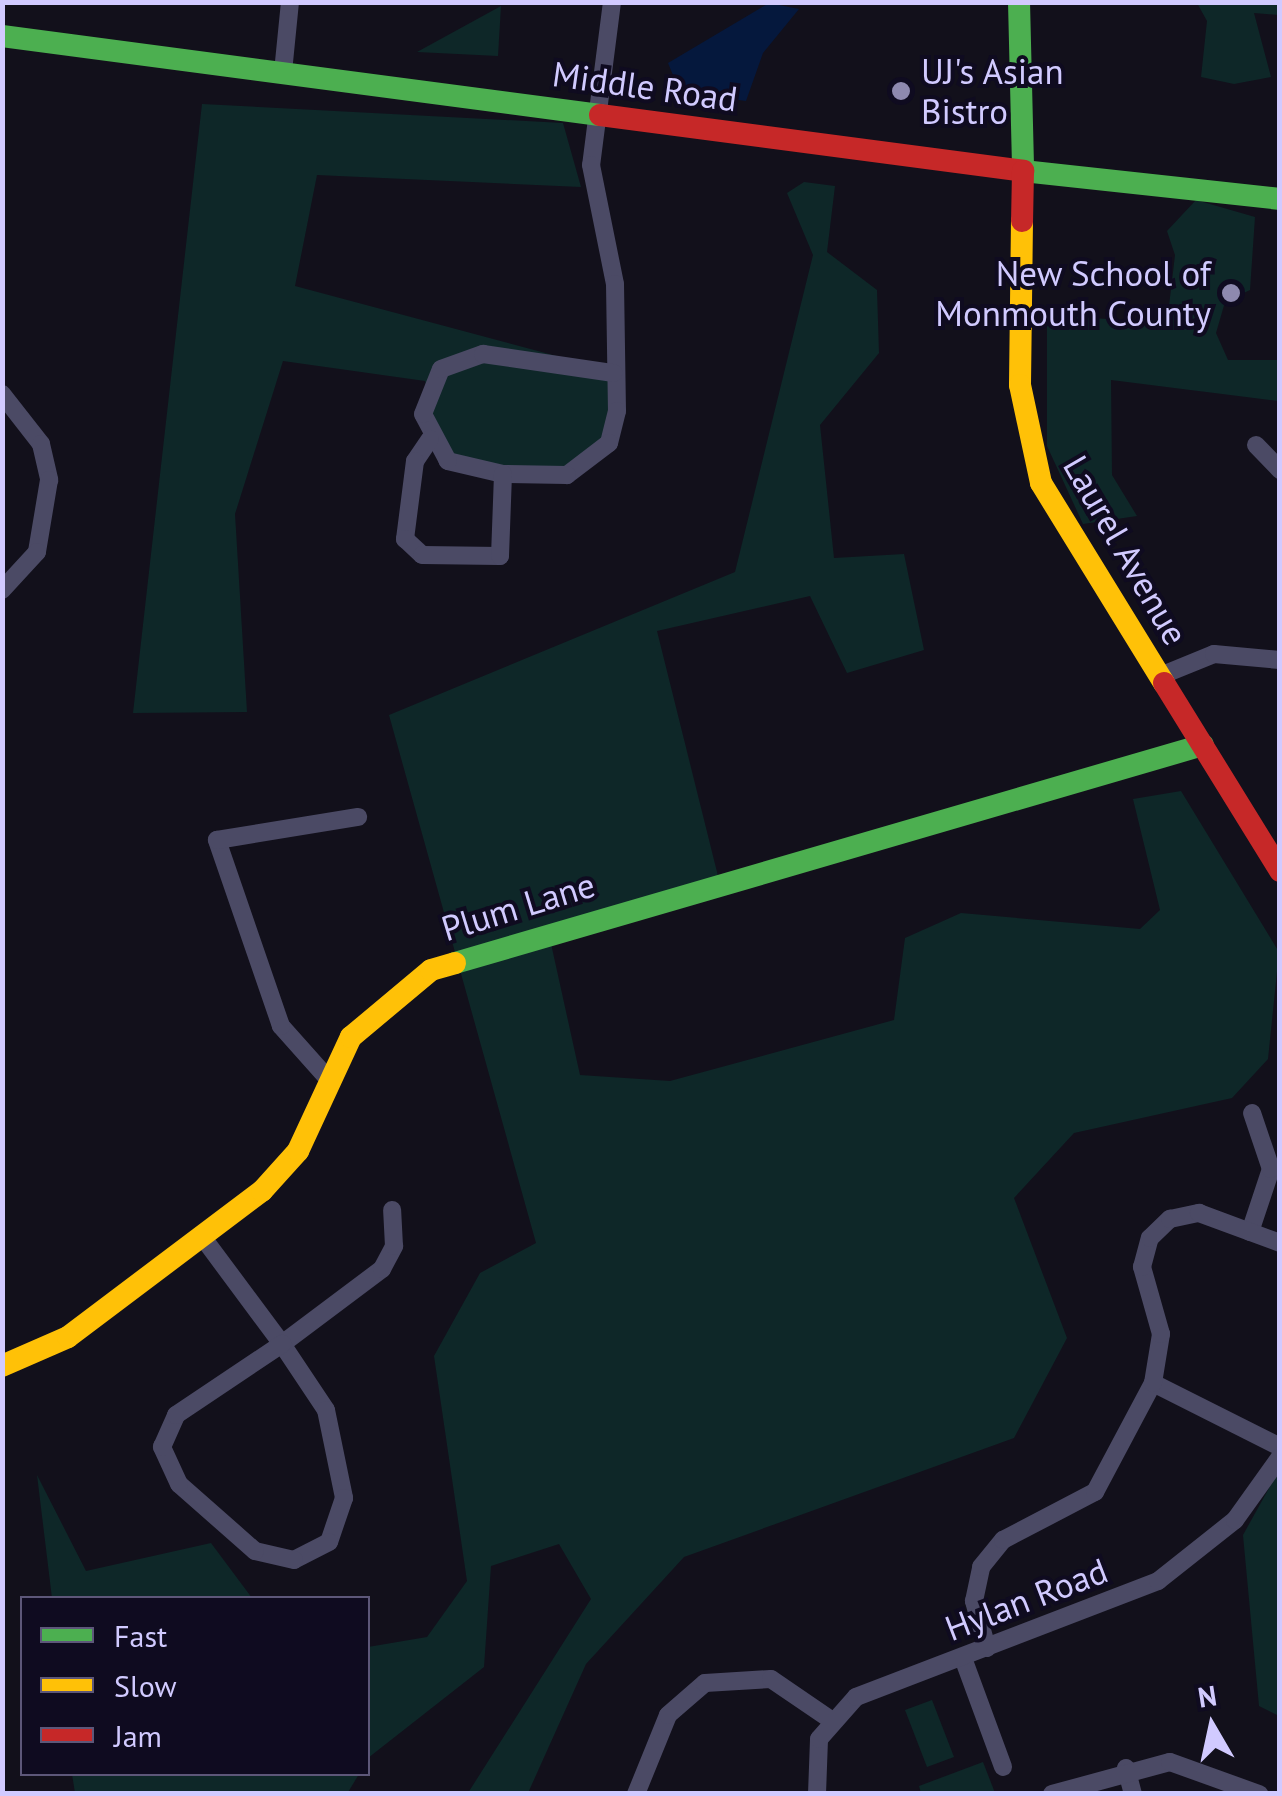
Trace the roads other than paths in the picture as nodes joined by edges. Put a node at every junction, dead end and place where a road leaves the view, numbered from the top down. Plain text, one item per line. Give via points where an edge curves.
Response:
1 (290, 2) edge
2 (612, 2) edge
3 (1020, 2) edge
4 (2, 36) edge
5 (283, 72) junction
6 (596, 115) junction
7 (1023, 171) junction
8 (1280, 198) edge
9 (614, 373) junction
10 (2, 394) edge
11 (430, 439) junction
12 (1256, 445) dead end
13 (1280, 470) edge
14 (503, 474) junction
15 (2, 590) edge
16 (1280, 660) edge
17 (1160, 676) junction
18 (1203, 745) junction
19 (358, 817) dead end
20 (1280, 871) edge
21 (330, 1082) junction
22 (1252, 1113) dead end
23 (392, 1210) dead end
24 (1250, 1232) junction
25 (201, 1235) junction
26 (1280, 1243) edge
27 (282, 1344) junction
28 (2, 1366) edge
29 (1152, 1383) junction
30 (1280, 1447) edge
31 (1280, 1458) edge
32 (986, 1648) junction
33 (963, 1658) junction
34 (831, 1720) junction
35 (1003, 1768) dead end
36 (1126, 1768) junction
37 (636, 1794) edge
38 (817, 1794) edge
39 (1052, 1794) edge
40 (1133, 1794) edge
41 (1260, 1794) edge

1 - 5 street
2 - 6 street
3 - 7 street, Laurel Avenue
4 - 5 street, Middle Road
5 - 6 street, Middle Road
6 - 7 street, Middle Road
6 - 9 street via 592,178 612,242
7 - 8 street, Middle Road
7 - 17 street, Laurel Avenue via 1020,385 1030,451 1055,514
9 - 11 street via 483,354 453,360 427,392
9 - 14 street via 614,432 600,456 567,476
10 - 15 street via 40,444 49,480 37,552
11 - 14 street via 448,460
11 - 14 street via 415,460 405,539 422,554 500,556
12 - 13 street
16 - 17 street via 1214,654
17 - 18 street, Laurel Avenue
18 - 20 street, Laurel Avenue
18 - 21 street, Plum Lane via 444,964 372,1011
19 - 21 street via 217,840 281,1026
21 - 25 street, Plum Lane via 287,1165
22 - 24 street via 1271,1170
23 - 27 street via 394,1246 382,1268
24 - 26 street
24 - 29 street via 1184,1214 1150,1238 1142,1268 1162,1334
25 - 27 street
25 - 28 street, Plum Lane via 54,1347
27 - 27 street via 176,1415 162,1447 169,1473 255,1552 294,1560 329,1542 344,1498 326,1410
29 - 30 street
29 - 32 street via 1095,1492 1003,1540 981,1567 974,1601
31 - 32 street, Hylan Road via 1235,1520 1178,1568
32 - 33 street, Hylan Road
33 - 34 street, Hylan Road via 856,1698
33 - 35 street
34 - 37 street via 771,1679 705,1683 668,1715
34 - 38 street via 814,1756
36 - 39 street
36 - 40 street
36 - 41 street via 1188,1764

